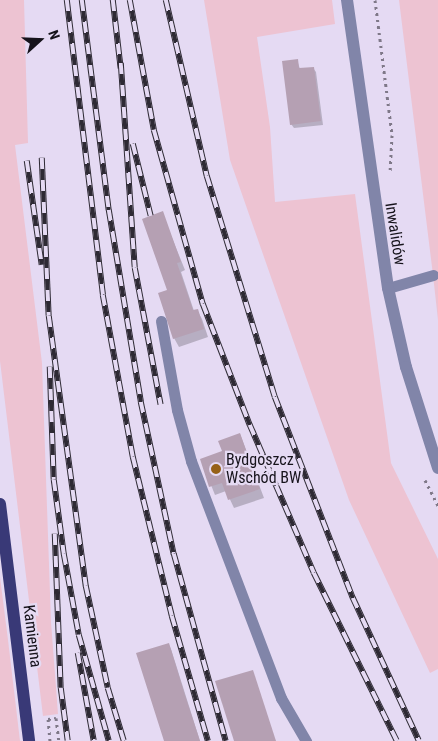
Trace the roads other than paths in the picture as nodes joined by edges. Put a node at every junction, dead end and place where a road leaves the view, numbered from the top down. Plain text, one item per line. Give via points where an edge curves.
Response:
1 (347, 0) edge
2 (433, 276) dead end
3 (388, 288) junction
4 (161, 322) dead end
5 (438, 468) edge
6 (0, 504) edge
7 (29, 741) edge
8 (306, 741) edge

1 - 3 street, Inwalidów
2 - 3 lane
3 - 5 street, Inwalidów via 409,376
4 - 8 lane via 177,410 192,461 281,698
6 - 7 main road, Kamienna

